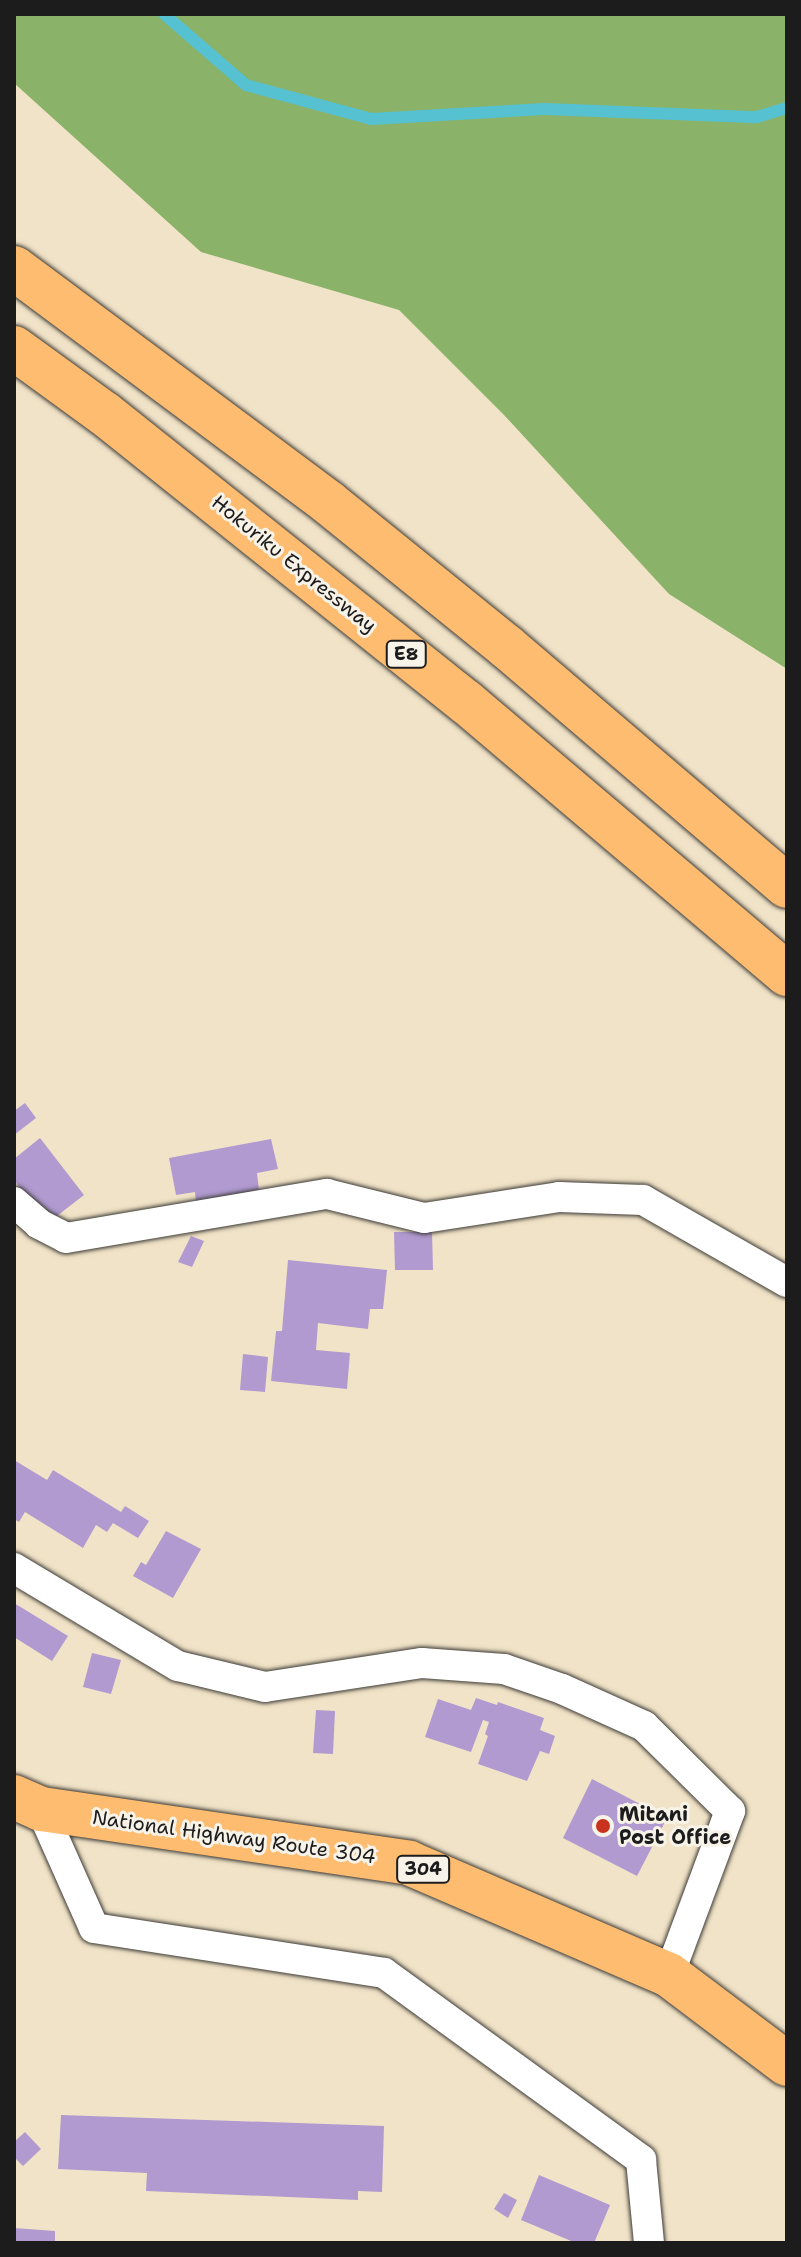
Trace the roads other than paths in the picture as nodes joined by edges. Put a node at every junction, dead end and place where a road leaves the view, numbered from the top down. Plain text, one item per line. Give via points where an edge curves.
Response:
1 (14, 268) edge
2 (14, 348) edge
3 (787, 886) edge
4 (787, 974) edge
5 (14, 1202) edge
6 (787, 1282) edge
7 (14, 1568) edge
8 (27, 1803) edge
9 (669, 1975) junction
10 (787, 2064) edge
11 (649, 2243) edge

1 - 3 highway via 329,503
2 - 4 highway, Hokuriku Expressway / E8 via 288,557
5 - 6 street via 66,1238 327,1194 424,1218 559,1197 643,1200
7 - 9 street via 178,1666 265,1687 422,1663 504,1669 644,1726 730,1811
8 - 9 highway, National Highway Route 304 / 304 via 409,1863
8 - 11 street via 94,1928 384,1973 641,2160
9 - 10 highway, National Highway Route 304 / 304

